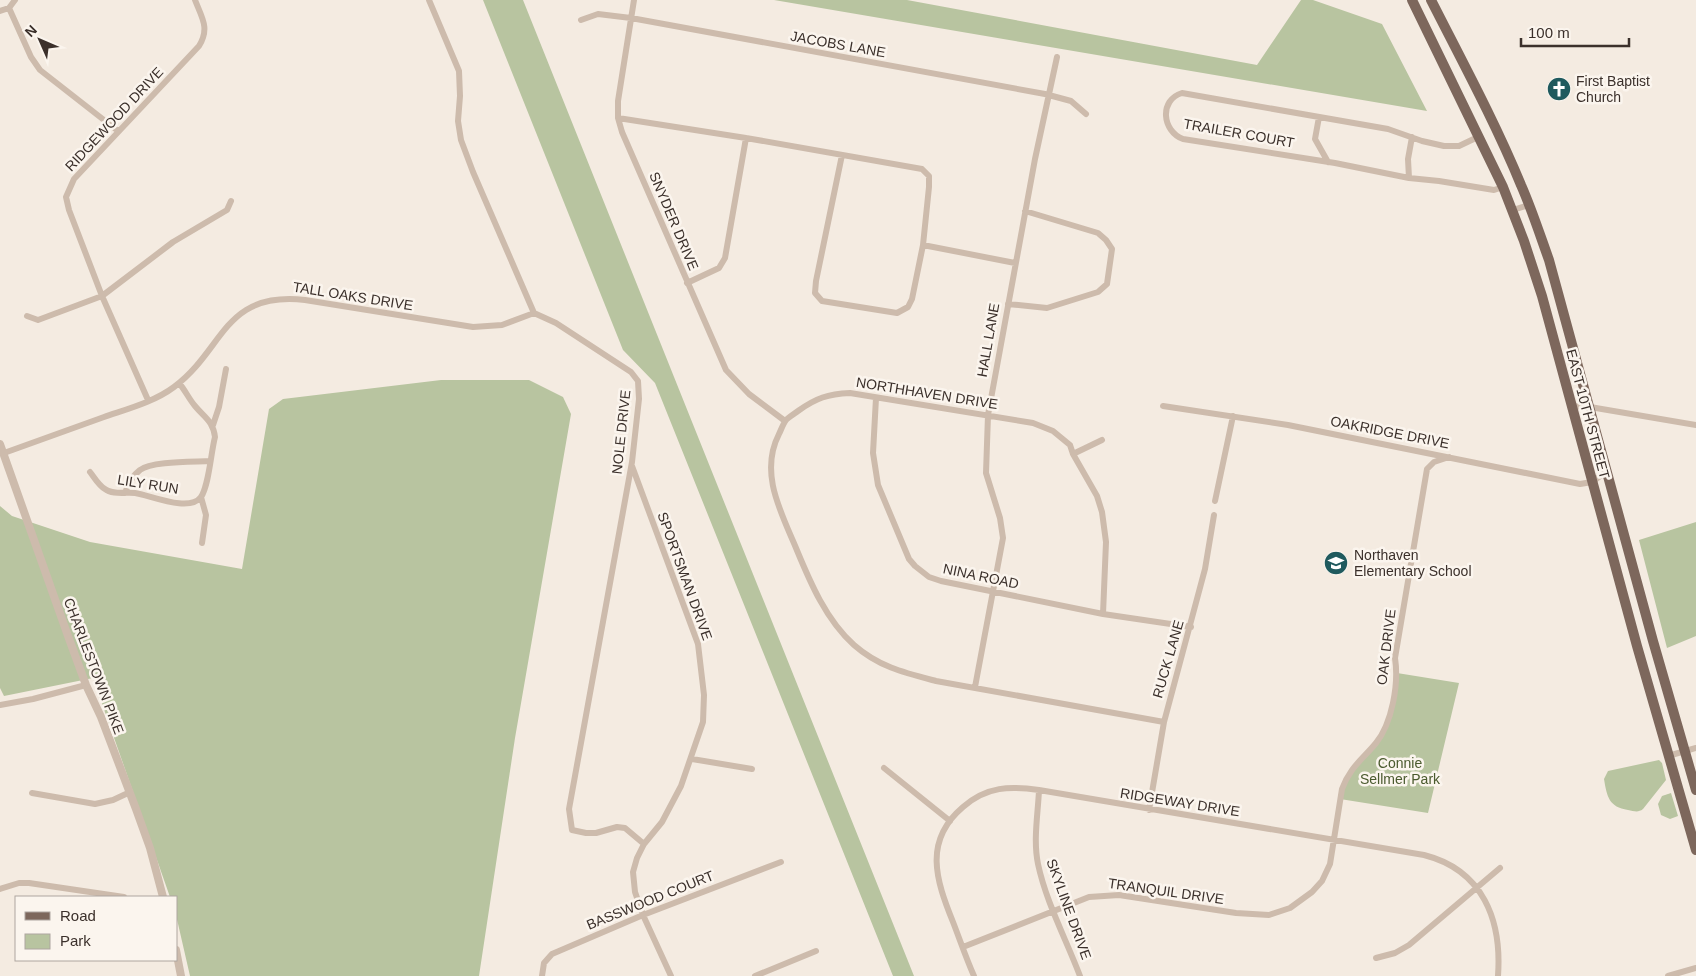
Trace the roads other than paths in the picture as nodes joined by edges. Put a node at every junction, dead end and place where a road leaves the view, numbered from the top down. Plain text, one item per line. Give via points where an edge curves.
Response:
1 (15, 0) edge
2 (195, 0) edge
3 (429, 0) edge
4 (634, 0) edge
5 (1412, 0) edge
6 (1431, 0) edge
7 (8, 8) junction
8 (0, 11) edge
9 (631, 18) junction
10 (581, 20) dead end
11 (1056, 57) dead end
12 (1050, 95) junction
13 (1086, 114) dead end
14 (1319, 117) junction
15 (618, 118) junction
16 (118, 131) junction
17 (1480, 136) junction
18 (1412, 137) junction
19 (746, 138) junction
20 (842, 155) junction
21 (1328, 162) junction
22 (1409, 178) junction
23 (1503, 187) junction
24 (231, 201) dead end
25 (1529, 205) junction
26 (1513, 210) junction
27 (1025, 211) junction
28 (922, 245) junction
29 (1015, 263) junction
30 (687, 283) junction
31 (102, 296) junction
32 (1008, 304) junction
33 (534, 313) junction
34 (27, 316) dead end
35 (226, 369) dead end
36 (179, 382) junction
37 (876, 398) junction
38 (148, 400) junction
39 (1163, 406) dead end
40 (1571, 406) junction
41 (1590, 407) junction
42 (988, 416) junction
43 (1233, 416) junction
44 (785, 421) junction
45 (213, 425) junction
46 (1696, 425) edge
47 (1102, 440) dead end
48 (0, 444) edge
49 (4, 453) junction
50 (1073, 454) junction
51 (1449, 457) junction
52 (210, 461) junction
53 (632, 462) junction
54 (1607, 471) junction
55 (90, 472) dead end
56 (1592, 482) junction
57 (125, 493) junction
58 (201, 497) junction
59 (1215, 501) dead end
60 (1214, 515) dead end
61 (202, 543) dead end
62 (993, 592) junction
63 (1103, 614) junction
64 (1190, 627) junction
65 (86, 685) junction
66 (975, 687) junction
67 (0, 705) edge
68 (1164, 722) junction
69 (1696, 748) edge
70 (1684, 751) junction
71 (1668, 756) junction
72 (692, 759) junction
73 (884, 768) dead end
74 (752, 769) dead end
75 (1039, 790) junction
76 (1696, 790) edge
77 (128, 792) junction
78 (32, 793) dead end
79 (1149, 810) junction
80 (950, 821) junction
81 (1334, 840) junction
82 (644, 844) junction
83 (1696, 850) edge
84 (781, 862) dead end
85 (1500, 868) dead end
86 (1477, 888) junction
87 (0, 889) edge
88 (117, 896) edge
89 (162, 896) edge
90 (1054, 910) junction
91 (643, 915) junction
92 (963, 947) junction
93 (816, 951) dead end
94 (1376, 958) dead end
95 (178, 960) edge
96 (1696, 968) edge
97 (181, 976) edge
98 (542, 976) edge
99 (671, 976) edge
100 (755, 976) edge
101 (974, 976) edge
102 (1080, 976) edge
103 (1498, 976) edge
104 (1668, 976) edge

1 - 7 street
2 - 16 street, RIDGEWOOD DRIVE via 205,28 199,46
3 - 33 street via 459,71 461,140
4 - 9 street, SNYDER DRIVE
5 - 17 main road, EAST 10TH STREET
6 - 25 main road, EAST 10TH STREET via 1498,132
7 - 8 street
7 - 16 street via 40,70
9 - 10 street, JACOBS LANE via 598,14
9 - 12 street, JACOBS LANE
9 - 15 street, SNYDER DRIVE
11 - 12 street, HALL LANE
12 - 13 street, JACOBS LANE via 1071,101
12 - 27 street, HALL LANE
14 - 18 street, TRAILER COURT
14 - 21 street via 1315,140
14 - 21 street, TRAILER COURT via 1182,92 1168,102 1166,114 1173,133 1183,138
15 - 19 street
15 - 30 street, SNYDER DRIVE
16 - 31 street, RIDGEWOOD DRIVE via 74,179 66,197
17 - 18 street, TRAILER COURT via 1460,146 1432,144
17 - 23 main road, EAST 10TH STREET
18 - 22 street
19 - 20 street
19 - 30 street via 725,258 719,268
20 - 28 street via 922,169 929,176
20 - 28 street via 816,281 815,293 822,301 897,313 908,307
21 - 22 street, TRAILER COURT
22 - 23 street, TRAILER COURT via 1494,190
23 - 26 main road, EAST 10TH STREET
24 - 31 street via 227,210 173,242
25 - 26 street
25 - 41 main road, EAST 10TH STREET via 1558,290
26 - 40 main road, EAST 10TH STREET via 1542,296
27 - 29 street, HALL LANE
27 - 32 street via 1098,233 1106,240 1112,249 1106,284 1098,292 1047,308
28 - 29 street
29 - 32 street, HALL LANE
30 - 44 street, SNYDER DRIVE via 726,370 749,394
31 - 34 street via 38,320
31 - 38 street, RIDGEWOOD DRIVE
32 - 42 street, HALL LANE
33 - 36 street, TALL OAKS DRIVE via 502,325 472,327 305,300 272,300 255,305 230,322
33 - 53 street, NOLE DRIVE via 631,372 638,381
35 - 45 street
36 - 38 street, TALL OAKS DRIVE
36 - 45 street via 194,406
37 - 42 street, NORTHHAVEN DRIVE
37 - 44 street, NORTHHAVEN DRIVE via 850,393 824,396
37 - 62 street, NINA ROAD via 875,473 909,559 929,576 941,581
38 - 49 street, TALL OAKS DRIVE
39 - 43 street, OAKRIDGE DRIVE
40 - 41 street
40 - 56 main road, EAST 10TH STREET
41 - 46 street
41 - 54 main road, EAST 10TH STREET
42 - 50 street, NORTHHAVEN DRIVE via 1033,423 1053,431 1070,445
42 - 62 street, HALL LANE via 986,473 1002,530
43 - 51 street, OAKRIDGE DRIVE
43 - 59 street
44 - 66 street, NORTHHAVEN DRIVE via 773,444 770,460 776,500 812,587 838,628 854,645 890,668 936,681
45 - 52 street via 215,437
47 - 50 street
48 - 49 street, CHARLESTOWN PIKE
49 - 65 street, CHARLESTOWN PIKE
50 - 63 street, NORTHHAVEN DRIVE via 1097,496 1102,512 1106,542
51 - 56 street, OAKRIDGE DRIVE via 1580,484
51 - 81 street, OAK DRIVE via 1434,462 1427,469 1395,658 1397,673 1388,723 1346,779
52 - 57 street via 150,466 140,470 129,482
52 - 58 street
53 - 72 street, SPORTSMAN DRIVE via 698,644 704,695 703,722
53 - 82 street, NOLE DRIVE via 569,808 572,830 596,833 618,826
54 - 56 street
54 - 70 main road, EAST 10TH STREET
55 - 57 street, LILY RUN via 105,490
56 - 71 main road, EAST 10TH STREET
57 - 58 street, LILY RUN via 188,503
58 - 61 street via 206,515
60 - 64 street, RUCK LANE via 1205,569
62 - 63 street, NINA ROAD
62 - 66 street, HALL LANE
63 - 64 street, NINA ROAD
64 - 68 street, RUCK LANE
65 - 67 street
65 - 77 street, CHARLESTOWN PIKE
66 - 68 street, NORTHHAVEN DRIVE
68 - 79 street, RUCK LANE
69 - 70 street
70 - 71 street
70 - 76 main road, EAST 10TH STREET
71 - 83 main road, EAST 10TH STREET
72 - 74 street
72 - 82 street, SPORTSMAN DRIVE via 662,822
73 - 80 street
75 - 79 street, RIDGEWAY DRIVE
75 - 80 street, RIDGEWAY DRIVE via 1004,788 989,791 965,806
75 - 90 street, SKYLINE DRIVE via 1038,864
77 - 78 street via 113,800 94,804
77 - 89 street, CHARLESTOWN PIKE via 150,848
79 - 81 street, RIDGEWAY DRIVE
80 - 92 street, RIDGEWAY DRIVE via 941,836 937,874
81 - 86 street, RIDGEWAY DRIVE via 1441,859 1465,874
81 - 90 street, TRANQUIL DRIVE via 1330,864 1322,881 1306,898 1269,915 1119,895 1090,897
82 - 91 street, SPORTSMAN DRIVE via 633,872 635,892
84 - 91 street, BASSWOOD COURT
85 - 86 street
86 - 94 street via 1409,945
86 - 103 street, RIDGEWAY DRIVE via 1490,909 1498,942
87 - 88 street via 30,883
90 - 92 street, TRANQUIL DRIVE
90 - 102 street, SKYLINE DRIVE
91 - 98 street, BASSWOOD COURT via 552,954 544,963
91 - 99 street, SPORTSMAN DRIVE
92 - 101 street, RIDGEWAY DRIVE
93 - 100 street
95 - 97 street
96 - 104 street

